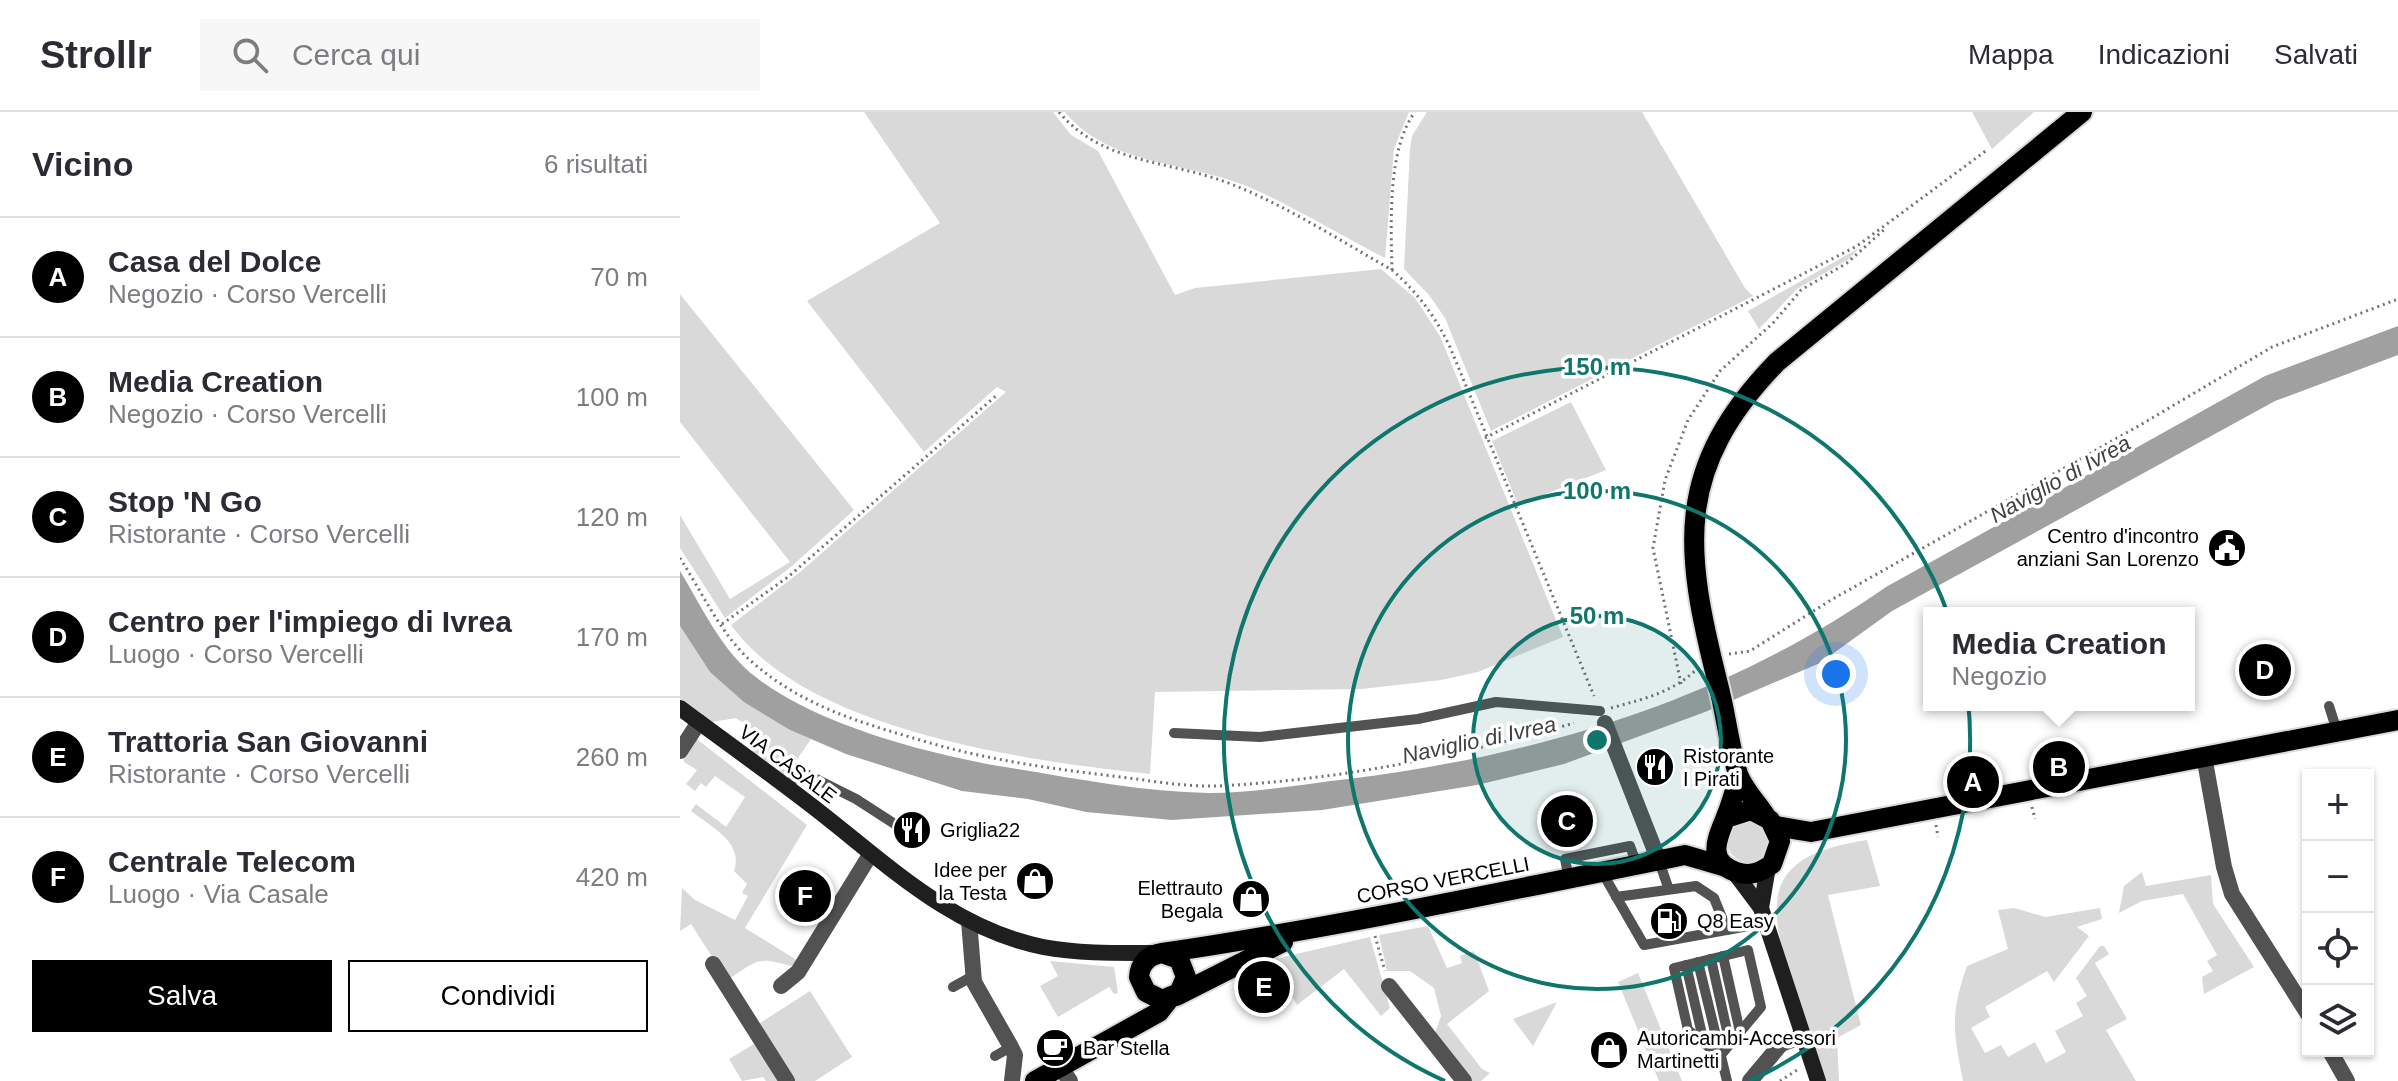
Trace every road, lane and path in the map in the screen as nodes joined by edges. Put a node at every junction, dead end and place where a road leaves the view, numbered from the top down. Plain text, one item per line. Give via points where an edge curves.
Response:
1 (1059, 112) edge
2 (1415, 112) edge
3 (2082, 112) edge
4 (1987, 150) dead end
5 (1392, 270) junction
6 (2398, 299) edge
7 (997, 395) dead end
8 (1485, 438) junction
9 (680, 558) edge
10 (722, 624) junction
11 (1712, 662) junction
12 (2329, 706) dead end
13 (680, 708) edge
14 (1602, 717) junction
15 (2398, 720) edge
16 (699, 722) junction
17 (2337, 731) junction
18 (1174, 733) dead end
19 (680, 751) edge
20 (2204, 756) junction
21 (1739, 777) junction
22 (787, 788) junction
23 (1770, 821) junction
24 (1722, 824) junction
25 (904, 830) dead end
26 (1811, 832) junction
27 (870, 855) junction
28 (1685, 855) junction
29 (1659, 861) junction
30 (1771, 864) junction
31 (1637, 865) junction
32 (1730, 869) junction
33 (1602, 872) junction
34 (1569, 879) junction
35 (1668, 887) junction
36 (1616, 897) junction
37 (1763, 916) junction
38 (1370, 919) junction
39 (969, 921) junction
40 (1727, 930) junction
41 (1305, 932) junction
42 (1103, 953) junction
43 (1160, 953) junction
44 (1723, 956) junction
45 (1711, 959) junction
46 (1698, 962) junction
47 (713, 964) dead end
48 (1686, 965) junction
49 (973, 976) junction
50 (1141, 981) junction
51 (781, 986) dead end
52 (1389, 986) joint
53 (953, 987) dead end
54 (1172, 997) junction
55 (2302, 1005) edge
56 (1129, 1027) junction
57 (1740, 1032) junction
58 (1803, 1036) junction
59 (1704, 1043) junction
60 (1730, 1044) junction
61 (1011, 1047) junction
62 (995, 1056) dead end
63 (1720, 1056) junction
64 (2333, 1057) edge
65 (1812, 1064) junction
66 (1065, 1074) edge
67 (787, 1081) edge
68 (1012, 1081) edge
69 (1035, 1081) edge
70 (1464, 1081) edge
71 (1727, 1081) edge
72 (1750, 1081) edge
73 (1780, 1081) edge
74 (1818, 1081) edge
75 (2347, 1081) edge

1 - 5 path via 1096,144 1235,185
2 - 5 path via 1406,123 1397,156
3 - 11 main road via 1799,343 1740,402 1710,457 1692,532 1693,572
4 - 8 path via 1857,246
5 - 8 path via 1414,289 1439,325
6 - 11 path via 2272,347 1750,651 1730,654 1719,647
7 - 10 path via 788,577
8 - 14 path
9 - 10 path
10 - 14 path via 750,660 790,691 838,716 966,754 1147,780 1216,786 1356,772
11 - 14 path via 1681,684
11 - 21 main road
12 - 17 lane
13 - 16 main road, VIA CASALE
14 - 18 lane via 1496,702 1418,719 1260,737
14 - 29 street
15 - 17 main road
16 - 19 street
16 - 22 main road, VIA CASALE
17 - 20 main road
20 - 26 main road
20 - 55 street via 2232,894
21 - 23 main road
21 - 24 main road
22 - 25 lane via 800,771
22 - 27 main road, VIA CASALE
23 - 24 main road via 1744,810
23 - 26 main road
23 - 30 main road via 1780,845
24 - 28 main road, CORSO VERCELLI
24 - 32 main road via 1717,852
26 - 30 main road
27 - 39 main road, VIA CASALE
27 - 51 street via 798,972
28 - 29 main road, CORSO VERCELLI
28 - 32 main road, CORSO VERCELLI
29 - 31 main road, CORSO VERCELLI
29 - 35 lane
30 - 32 main road via 1754,874
30 - 37 main road
31 - 33 main road, CORSO VERCELLI
31 - 34 lane via 1630,846 1565,859
32 - 37 main road
33 - 34 main road, CORSO VERCELLI
33 - 36 lane
34 - 38 main road, CORSO VERCELLI
35 - 36 lane
35 - 40 lane via 1702,888 1720,908
36 - 40 lane via 1644,945
37 - 40 lane
37 - 58 main road
38 - 41 main road, CORSO VERCELLI
38 - 52 path
39 - 42 main road, VIA CASALE via 1040,947
39 - 49 street
41 - 43 main road, CORSO VERCELLI
41 - 54 main road, CORSO VERCELLI
42 - 43 main road, VIA CASALE
42 - 50 main road, VIA CASALE
43 - 50 main road via 1146,960
43 - 54 main road via 1176,957 1185,969 1185,983
44 - 45 lane
44 - 57 lane
44 - 57 lane via 1748,950 1761,1007
45 - 46 lane
45 - 60 lane
46 - 48 lane
46 - 63 lane
47 - 67 street
48 - 59 lane
48 - 59 lane via 1674,968 1688,1030
49 - 53 lane
49 - 61 street
50 - 54 main road via 1153,998
50 - 56 main road via 1140,1006
52 - 70 street
54 - 56 main road, CORSO VERCELLI via 1159,1012
56 - 66 main road, CORSO VERCELLI
57 - 60 lane
58 - 65 main road
58 - 72 street via 1781,1044
59 - 63 lane
60 - 63 lane
61 - 62 lane
61 - 68 street
63 - 71 lane
64 - 75 street
65 - 73 path
65 - 74 main road
66 - 69 main road, CORSO VERCELLI

